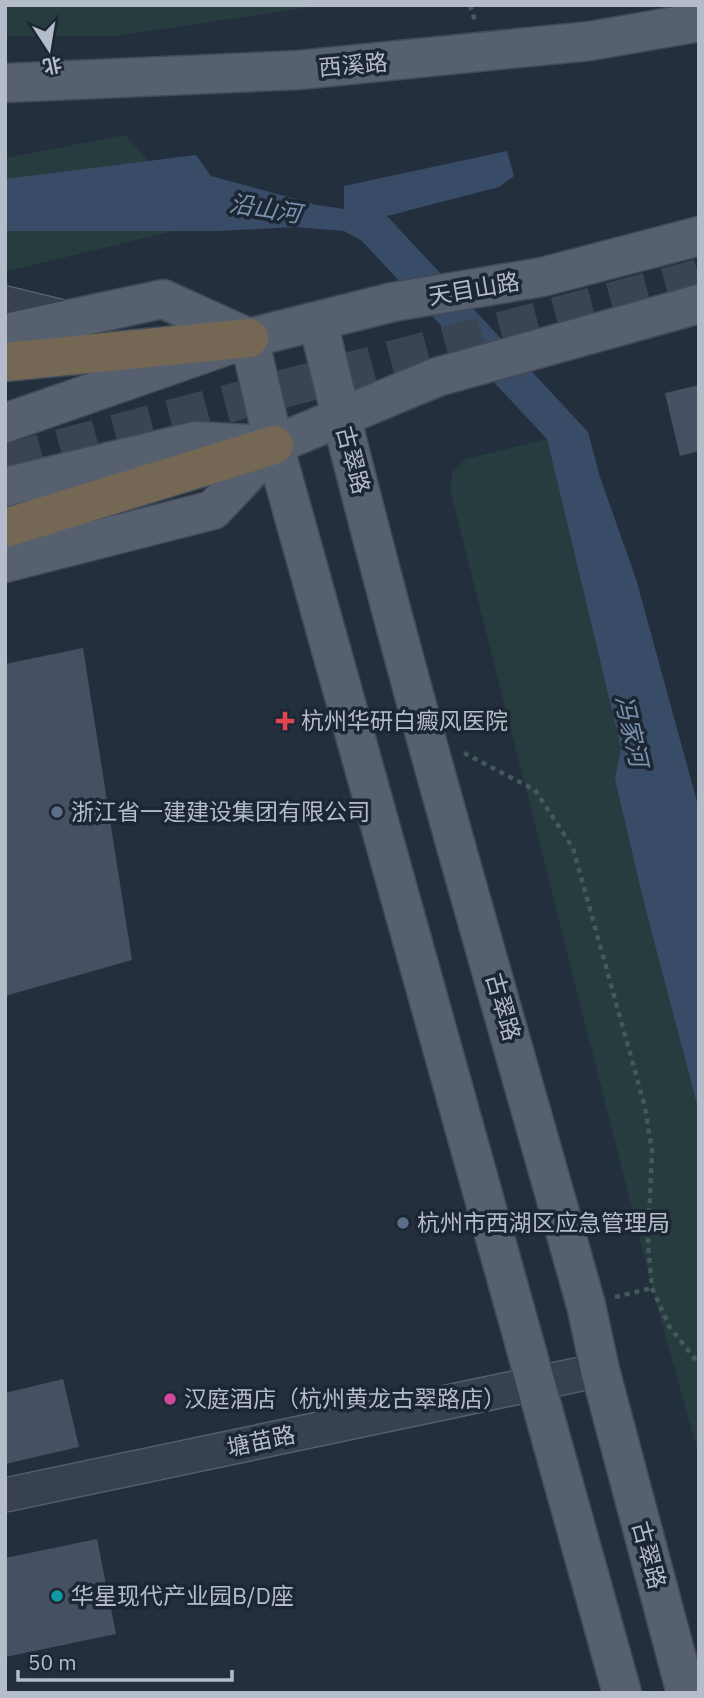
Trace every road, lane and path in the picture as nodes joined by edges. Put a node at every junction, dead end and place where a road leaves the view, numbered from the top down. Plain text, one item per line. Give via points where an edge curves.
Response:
1 (699, 22) edge
2 (5, 83) edge
3 (699, 236) edge
4 (5, 303) edge
5 (699, 304) edge
6 (73, 320) junction
7 (318, 322) junction
8 (5, 332) edge
9 (248, 338) junction
10 (5, 362) edge
11 (341, 417) junction
12 (5, 423) edge
13 (274, 445) junction
14 (5, 487) edge
15 (5, 528) edge
16 (5, 563) edge
17 (426, 733) junction
18 (699, 1364) edge
19 (600, 1370) junction
20 (535, 1383) junction
21 (5, 1495) edge
22 (622, 1693) edge
23 (687, 1693) edge

1 - 2 main road, 西溪路 via 590,41 299,70
3 - 7 main road, 天目山路, bridge via 542,277 393,302
4 - 6 street
5 - 11 main road via 437,377
6 - 8 main road
6 - 9 main road via 163,299
7 - 9 main road, 天目山路
7 - 11 main road, 古翠路
9 - 10 highway
9 - 12 main road, 天目山路
9 - 13 main road
11 - 13 main road
11 - 17 main road, 古翠路
13 - 14 main road via 195,441
13 - 15 highway
13 - 16 main road via 213,510
13 - 20 main road
17 - 18 path via 535,790 573,848 645,1107 652,1151 648,1244 652,1288 669,1326
17 - 19 main road, 古翠路 via 586,1305
19 - 20 street, 塘苗路
19 - 23 main road, 古翠路
20 - 21 street, 塘苗路
20 - 22 main road

